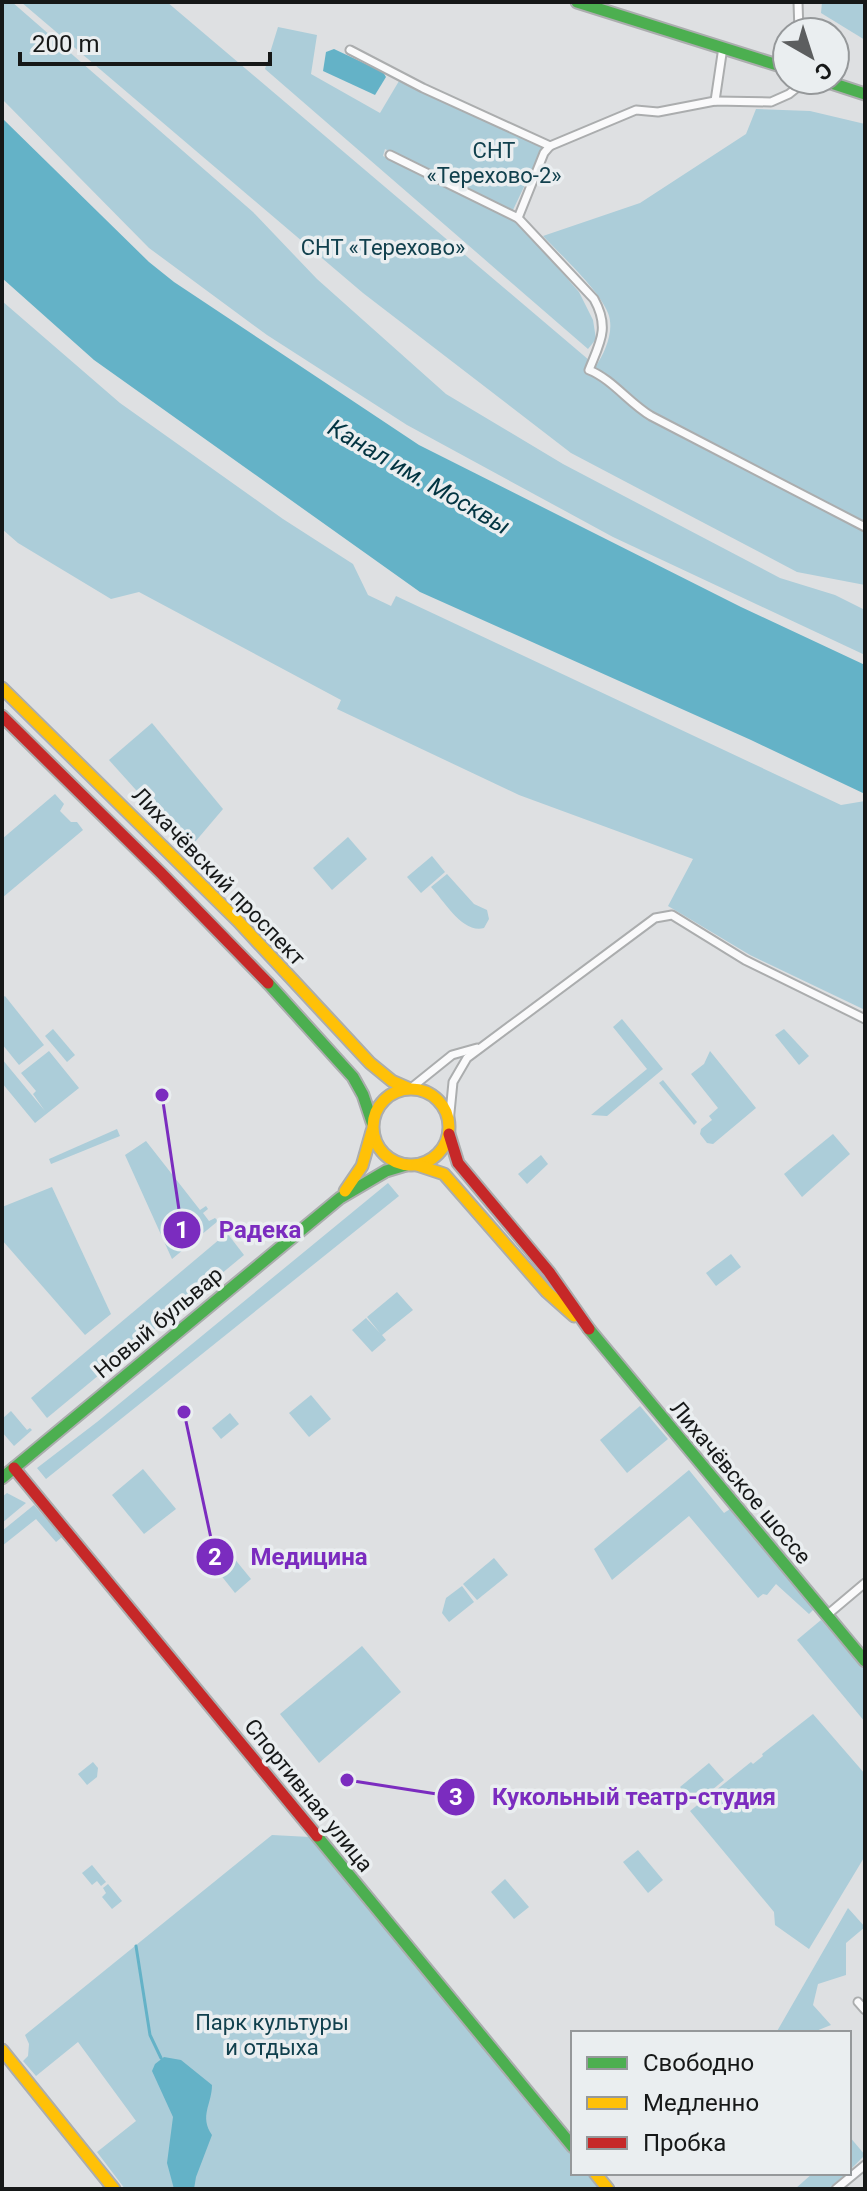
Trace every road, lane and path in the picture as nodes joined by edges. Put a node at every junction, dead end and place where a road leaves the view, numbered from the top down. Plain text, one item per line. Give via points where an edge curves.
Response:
1 (577, 2) edge
2 (723, 47) junction
3 (350, 50) dead end
4 (771, 63) edge
5 (784, 96) edge
6 (715, 101) junction
7 (550, 146) junction
8 (390, 155) dead end
9 (518, 218) junction
10 (865, 527) edge
11 (2, 688) edge
12 (2, 716) edge
13 (865, 1019) edge
14 (479, 1048) junction
15 (410, 1088) junction
16 (372, 1125) junction
17 (449, 1128) junction
18 (412, 1165) junction
19 (340, 1198) junction
20 (587, 1327) junction
21 (14, 1468) junction
22 (2, 1478) edge
23 (865, 1583) edge
24 (827, 1615) junction
25 (865, 1661) edge
26 (858, 2002) dead end
27 (865, 2010) edge
28 (2, 2050) edge
29 (571, 2145) edge
30 (865, 2165) edge
31 (114, 2189) edge
32 (836, 2189) edge

1 - 2 main road
2 - 4 main road
2 - 6 street
3 - 7 street
5 - 6 street via 771,102
6 - 7 street via 658,112 636,110
7 - 9 street
8 - 9 street
9 - 10 street via 603,315 603,336 589,370 651,416
11 - 15 main road, Лихачёвский проспект via 238,921 370,1063
12 - 16 main road, Лихачёвский проспект via 308,1025 353,1077
13 - 14 street via 745,960 672,915 655,918
14 - 15 street via 452,1055
14 - 17 street via 455,1078
15 - 16 main road via 384,1098
15 - 17 main road, Лихачёвский проспект via 434,1095 444,1107
16 - 18 main road, Лихачёвский проспект via 382,1153
16 - 19 main road, Новый бульвар via 362,1166
17 - 18 main road via 439,1153
17 - 20 main road, Лихачёвское шоссе via 458,1163 549,1272
18 - 19 main road, Новый бульвар via 386,1171
18 - 20 main road, Лихачёвское шоссе via 444,1174 547,1292
19 - 21 main road, Новый бульвар
20 - 24 main road, Лихачёвское шоссе
21 - 22 main road, Новый бульвар
21 - 29 main road, Спортивная улица
23 - 24 street
24 - 25 main road, Лихачёвское шоссе
26 - 27 street
28 - 31 main road
30 - 32 street

